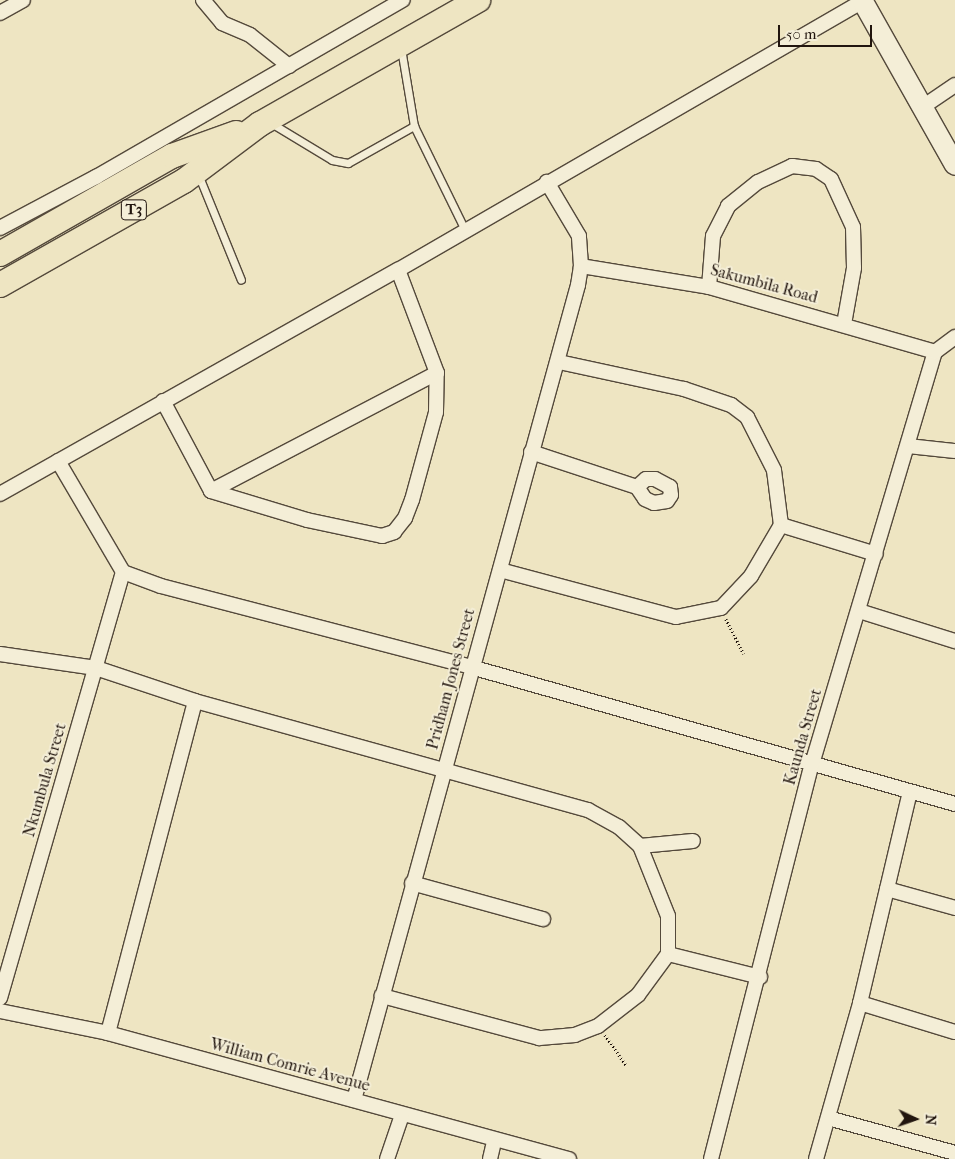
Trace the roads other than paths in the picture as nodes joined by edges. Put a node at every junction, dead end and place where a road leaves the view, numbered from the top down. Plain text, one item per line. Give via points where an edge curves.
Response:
1 (23, 0) edge
2 (203, 0) edge
3 (403, 0) edge
4 (450, 0) edge
5 (478, 0) edge
6 (862, 0) edge
7 (0, 13) edge
8 (440, 23) junction
9 (401, 45) junction
10 (289, 66) junction
11 (955, 85) edge
12 (921, 108) junction
13 (264, 122) junction
14 (414, 126) junction
15 (955, 165) edge
16 (197, 172) junction
17 (547, 182) junction
18 (0, 228) edge
19 (465, 230) junction
20 (0, 254) edge
21 (581, 266) junction
22 (398, 270) junction
23 (241, 280) dead end
24 (0, 285) edge
25 (709, 287) junction
26 (844, 324) junction
27 (955, 336) edge
28 (935, 352) junction
29 (559, 362) junction
30 (437, 372) junction
31 (162, 401) junction
32 (908, 446) junction
33 (955, 451) edge
34 (532, 452) junction
35 (58, 461) junction
36 (637, 487) dead end
37 (212, 491) junction
38 (0, 494) edge
39 (781, 525) junction
40 (876, 554) junction
41 (500, 570) junction
42 (123, 572) junction
43 (858, 612) junction
44 (955, 641) edge
45 (0, 654) edge
46 (471, 667) junction
47 (96, 668) junction
48 (196, 701) junction
49 (812, 764) junction
50 (444, 771) junction
51 (910, 792) junction
52 (955, 804) edge
53 (692, 841) dead end
54 (640, 846) junction
55 (412, 883) junction
56 (887, 889) junction
57 (955, 908) edge
58 (543, 919) dead end
59 (668, 954) junction
60 (760, 977) junction
61 (382, 996) junction
62 (0, 998) edge
63 (860, 1003) junction
64 (0, 1011) edge
65 (955, 1032) edge
66 (108, 1033) junction
67 (354, 1100) junction
68 (402, 1115) junction
69 (828, 1118) junction
70 (494, 1141) junction
71 (955, 1153) edge
72 (387, 1159) edge
73 (490, 1159) edge
74 (569, 1159) edge
75 (710, 1159) edge
76 (816, 1159) edge

1 - 7 street
2 - 10 street via 222,23 250,35
3 - 10 street
4 - 8 highway
5 - 8 highway, T3
6 - 12 main road
6 - 17 street
8 - 9 highway, T3
9 - 13 highway, T3
9 - 14 lane
10 - 18 street
11 - 12 street
12 - 15 main road
13 - 14 lane via 332,160 348,163
13 - 16 highway, T3
13 - 20 highway, T3 via 172,156
14 - 19 lane
16 - 23 lane
16 - 24 highway, T3
17 - 19 street
17 - 21 street, Pridham Jones Street via 579,236
19 - 22 street
21 - 25 street, Sakumbila Road
21 - 29 street, Pridham Jones Street
22 - 30 street
22 - 31 street
25 - 26 street, Sakumbila Road
25 - 26 street via 713,236 728,206 758,182 792,166 816,168 831,179 854,227 854,268
26 - 28 street, Sakumbila Road
27 - 28 street
28 - 32 street, Kaunda Street
29 - 34 street, Pridham Jones Street
29 - 39 street via 684,389 731,406 747,417 774,470
30 - 37 street
30 - 37 street via 436,412 412,500 405,518 394,532 382,536 307,520
31 - 35 street
31 - 37 street
32 - 33 street
32 - 40 street, Kaunda Street
34 - 36 street
34 - 41 street, Pridham Jones Street
35 - 38 street
35 - 42 street
39 - 40 street
39 - 41 street via 750,576 720,608 676,617
40 - 43 street, Kaunda Street
41 - 46 street, Pridham Jones Street
42 - 46 street via 161,586
42 - 47 street, Nkumbula Street
43 - 44 street
43 - 49 street, Kaunda Street
45 - 47 street
46 - 49 street
46 - 50 street, Pridham Jones Street
47 - 48 street
47 - 62 street, Nkumbula Street
48 - 50 street
48 - 66 street
49 - 51 street
49 - 60 street, Kaunda Street
50 - 54 street via 588,810 619,827
50 - 55 street, Pridham Jones Street
51 - 52 street
51 - 56 street
53 - 54 street
54 - 59 street via 668,916
55 - 58 street
55 - 61 street, Pridham Jones Street
56 - 57 street
56 - 63 street
59 - 60 street
59 - 61 street via 638,995 598,1026 574,1035 539,1038
60 - 75 street, Kaunda Street
61 - 67 street, Pridham Jones Street
63 - 65 street
63 - 69 street
64 - 66 street, William Comrie Avenue
66 - 67 street, William Comrie Avenue
67 - 68 street, William Comrie Avenue
68 - 70 street, William Comrie Avenue
68 - 72 street
69 - 71 street
69 - 76 street
70 - 73 street
70 - 74 street, William Comrie Avenue

